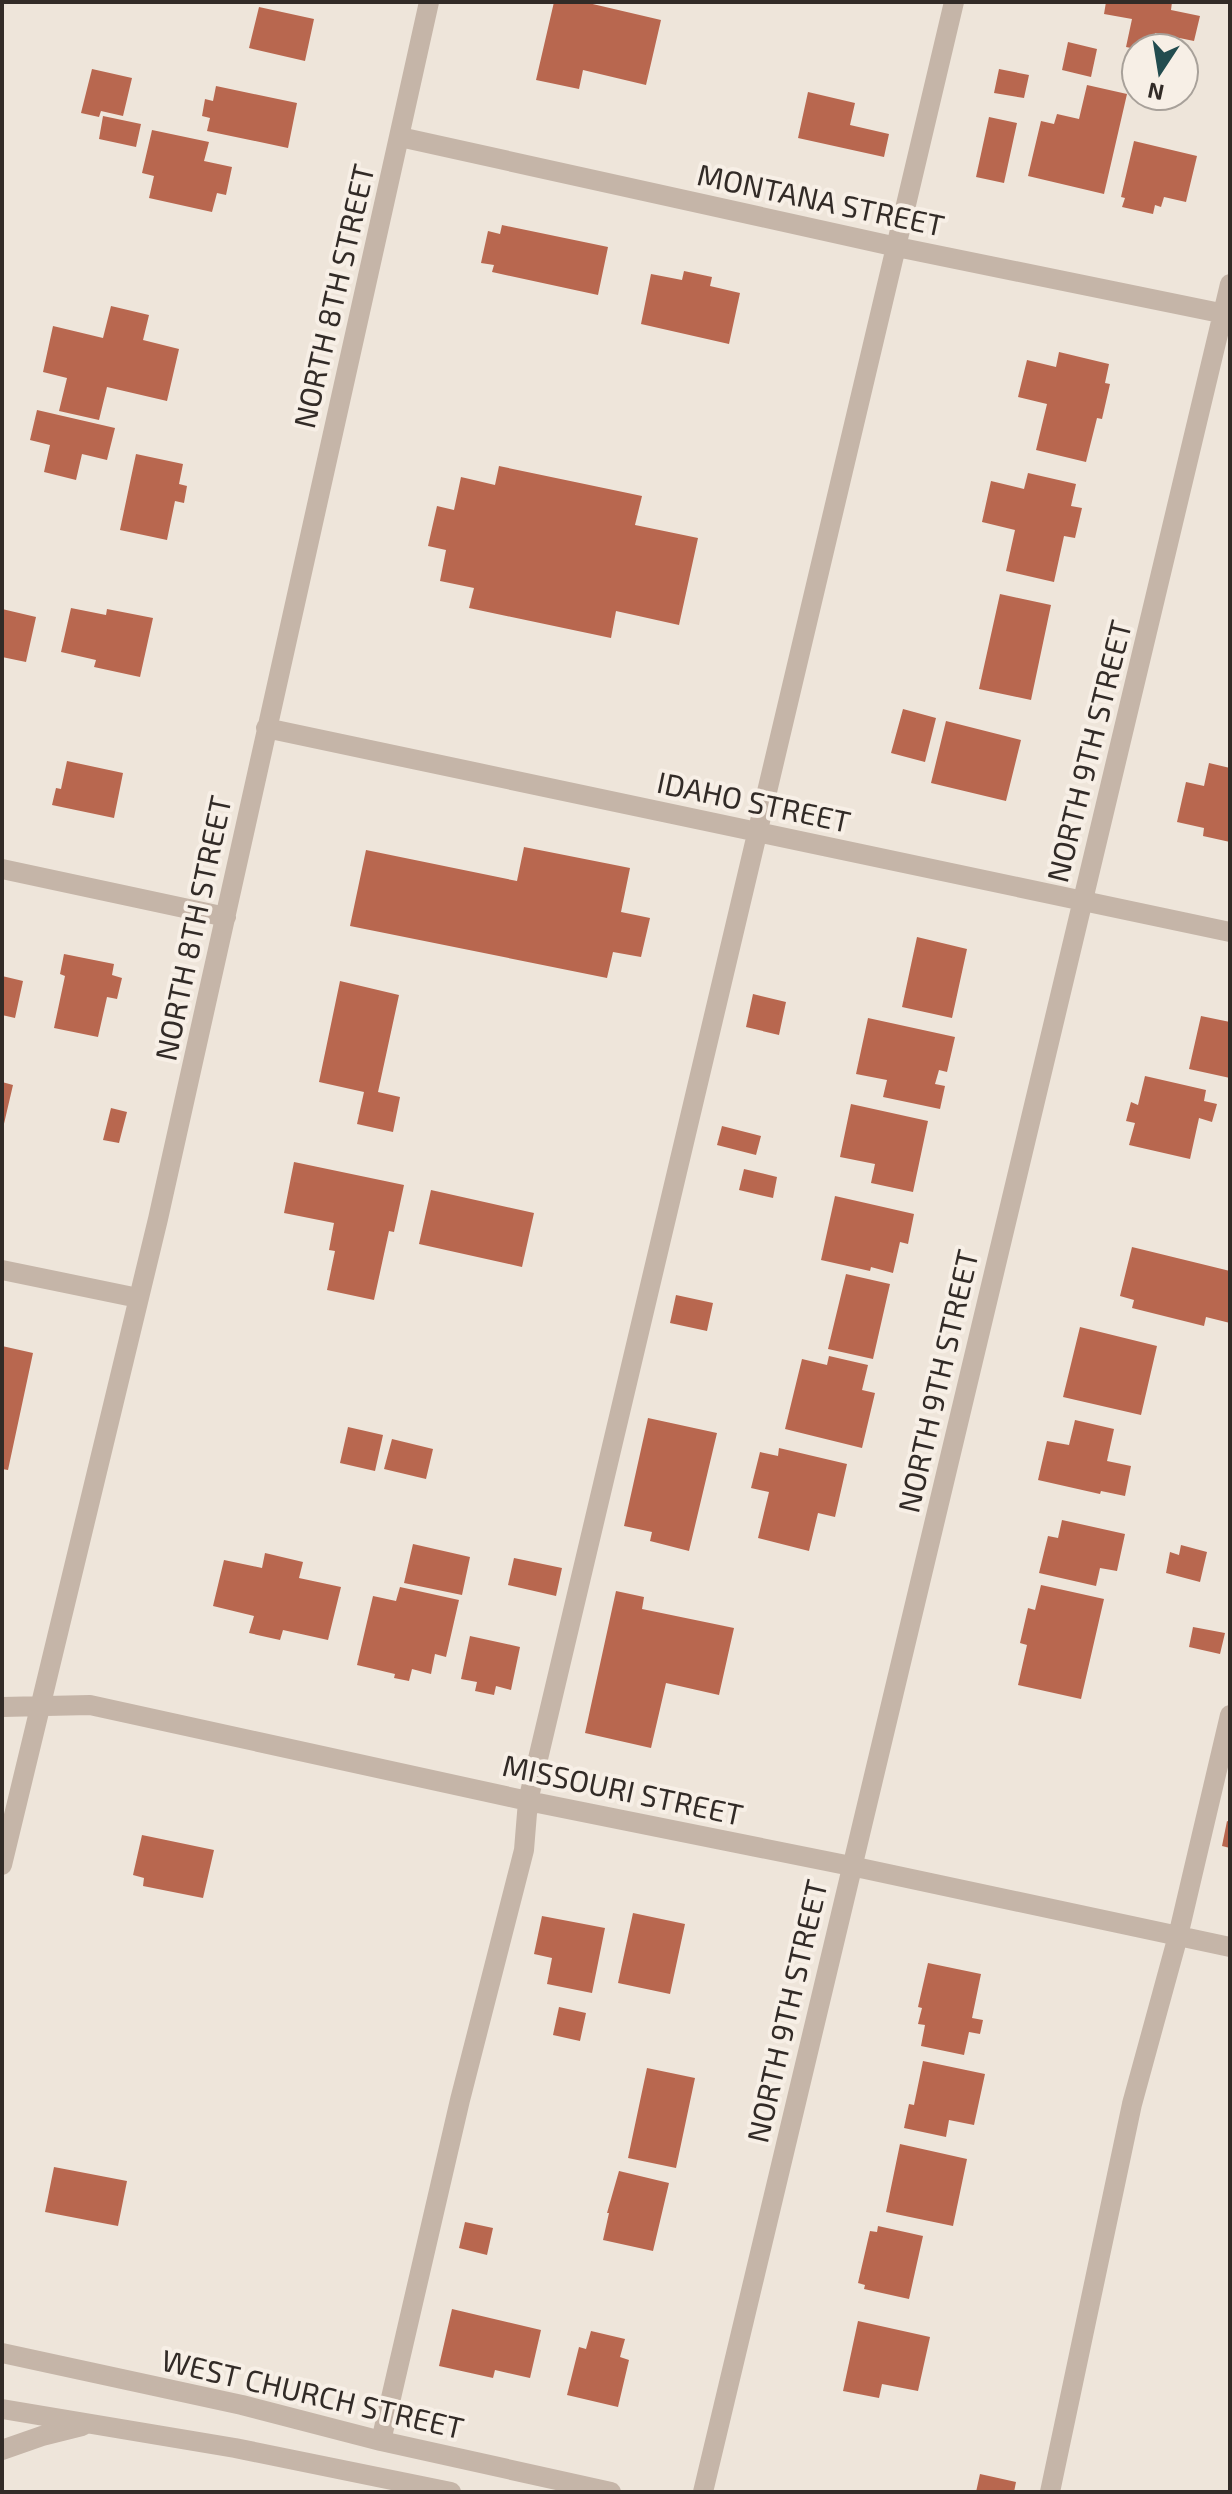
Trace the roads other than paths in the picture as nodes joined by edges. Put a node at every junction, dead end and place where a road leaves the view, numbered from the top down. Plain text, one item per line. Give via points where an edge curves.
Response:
1 (429, 2) edge
2 (954, 2) edge
3 (400, 137) junction
4 (897, 247) junction
5 (1230, 284) edge
6 (1226, 314) edge
7 (266, 728) junction
8 (756, 832) junction
9 (2, 869) edge
10 (1082, 902) junction
11 (226, 917) junction
12 (1230, 932) edge
13 (2, 1270) edge
14 (138, 1298) junction
15 (41, 1706) junction
16 (2, 1707) edge
17 (1230, 1715) edge
18 (528, 1801) junction
19 (2, 1865) edge
20 (851, 1866) junction
21 (1178, 1936) junction
22 (1230, 1947) edge
23 (2, 2353) edge
24 (2, 2409) edge
25 (91, 2424) junction
26 (381, 2441) junction
27 (2, 2450) edge
28 (451, 2492) edge
29 (611, 2492) edge
30 (703, 2492) edge
31 (1050, 2492) edge

1 - 3 street, NORTH 8TH STREET
2 - 4 street
3 - 4 street, MONTANA STREET
3 - 7 street, NORTH 8TH STREET
4 - 6 street, MONTANA STREET
4 - 8 street
5 - 6 street, NORTH 9TH STREET
6 - 10 street, NORTH 9TH STREET
7 - 8 street, IDAHO STREET
7 - 11 street, NORTH 8TH STREET
8 - 10 street, IDAHO STREET
8 - 18 street
9 - 11 street
10 - 12 street, IDAHO STREET
10 - 20 street, NORTH 9TH STREET
11 - 14 street, NORTH 8TH STREET
13 - 14 street
14 - 15 street, NORTH 8TH STREET
15 - 16 street, MISSOURI STREET
15 - 18 street, MISSOURI STREET via 90,1705
15 - 19 street, NORTH 8TH STREET
17 - 21 street
18 - 20 street, MISSOURI STREET
18 - 26 street via 524,1850
20 - 21 street, MISSOURI STREET
20 - 30 street, NORTH 9TH STREET
21 - 22 street, MISSOURI STREET
21 - 31 street via 1132,2104
23 - 26 street, WEST CHURCH STREET
24 - 25 street
25 - 27 street
25 - 28 street
26 - 29 street, WEST CHURCH STREET

